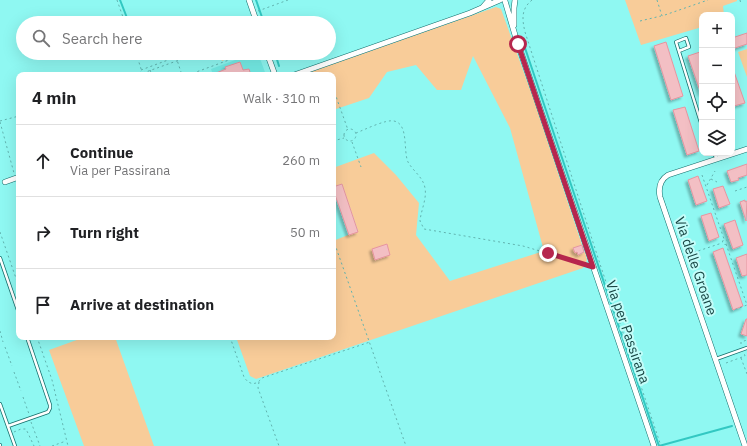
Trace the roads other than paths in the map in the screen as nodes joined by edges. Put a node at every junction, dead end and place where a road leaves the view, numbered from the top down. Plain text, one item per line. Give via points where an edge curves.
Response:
1 (249, 0) edge
2 (489, 0) edge
3 (502, 0) edge
4 (516, 0) edge
5 (480, 9) junction
6 (255, 16) edge
7 (518, 44) junction
8 (679, 51) junction
9 (270, 60) edge
10 (274, 72) edge
11 (303, 72) edge
12 (700, 120) edge
13 (747, 149) edge
14 (718, 158) joint
15 (16, 176) edge
16 (2, 183) edge
17 (0, 258) edge
18 (16, 304) edge
19 (28, 340) edge
20 (747, 348) edge
21 (715, 359) junction
22 (0, 404) edge
23 (8, 426) junction
24 (15, 446) edge
25 (654, 446) edge
26 (745, 446) edge

1 - 6 street
2 - 5 street
3 - 4 street
3 - 5 street
3 - 7 street, Via per Passirana
4 - 7 street, Via per Passirana via 514,20
5 - 11 street
7 - 25 street, Via per Passirana
8 - 8 lane via 689,48 686,38 676,42
8 - 12 lane
9 - 10 street
13 - 14 street, Via delle Groane
14 - 21 street, Via delle Groane via 668,175 662,180 659,188
15 - 16 street
17 - 18 lane
19 - 23 lane via 50,408 48,412
20 - 21 lane
21 - 26 street, Via delle Groane
22 - 23 lane
23 - 24 lane

